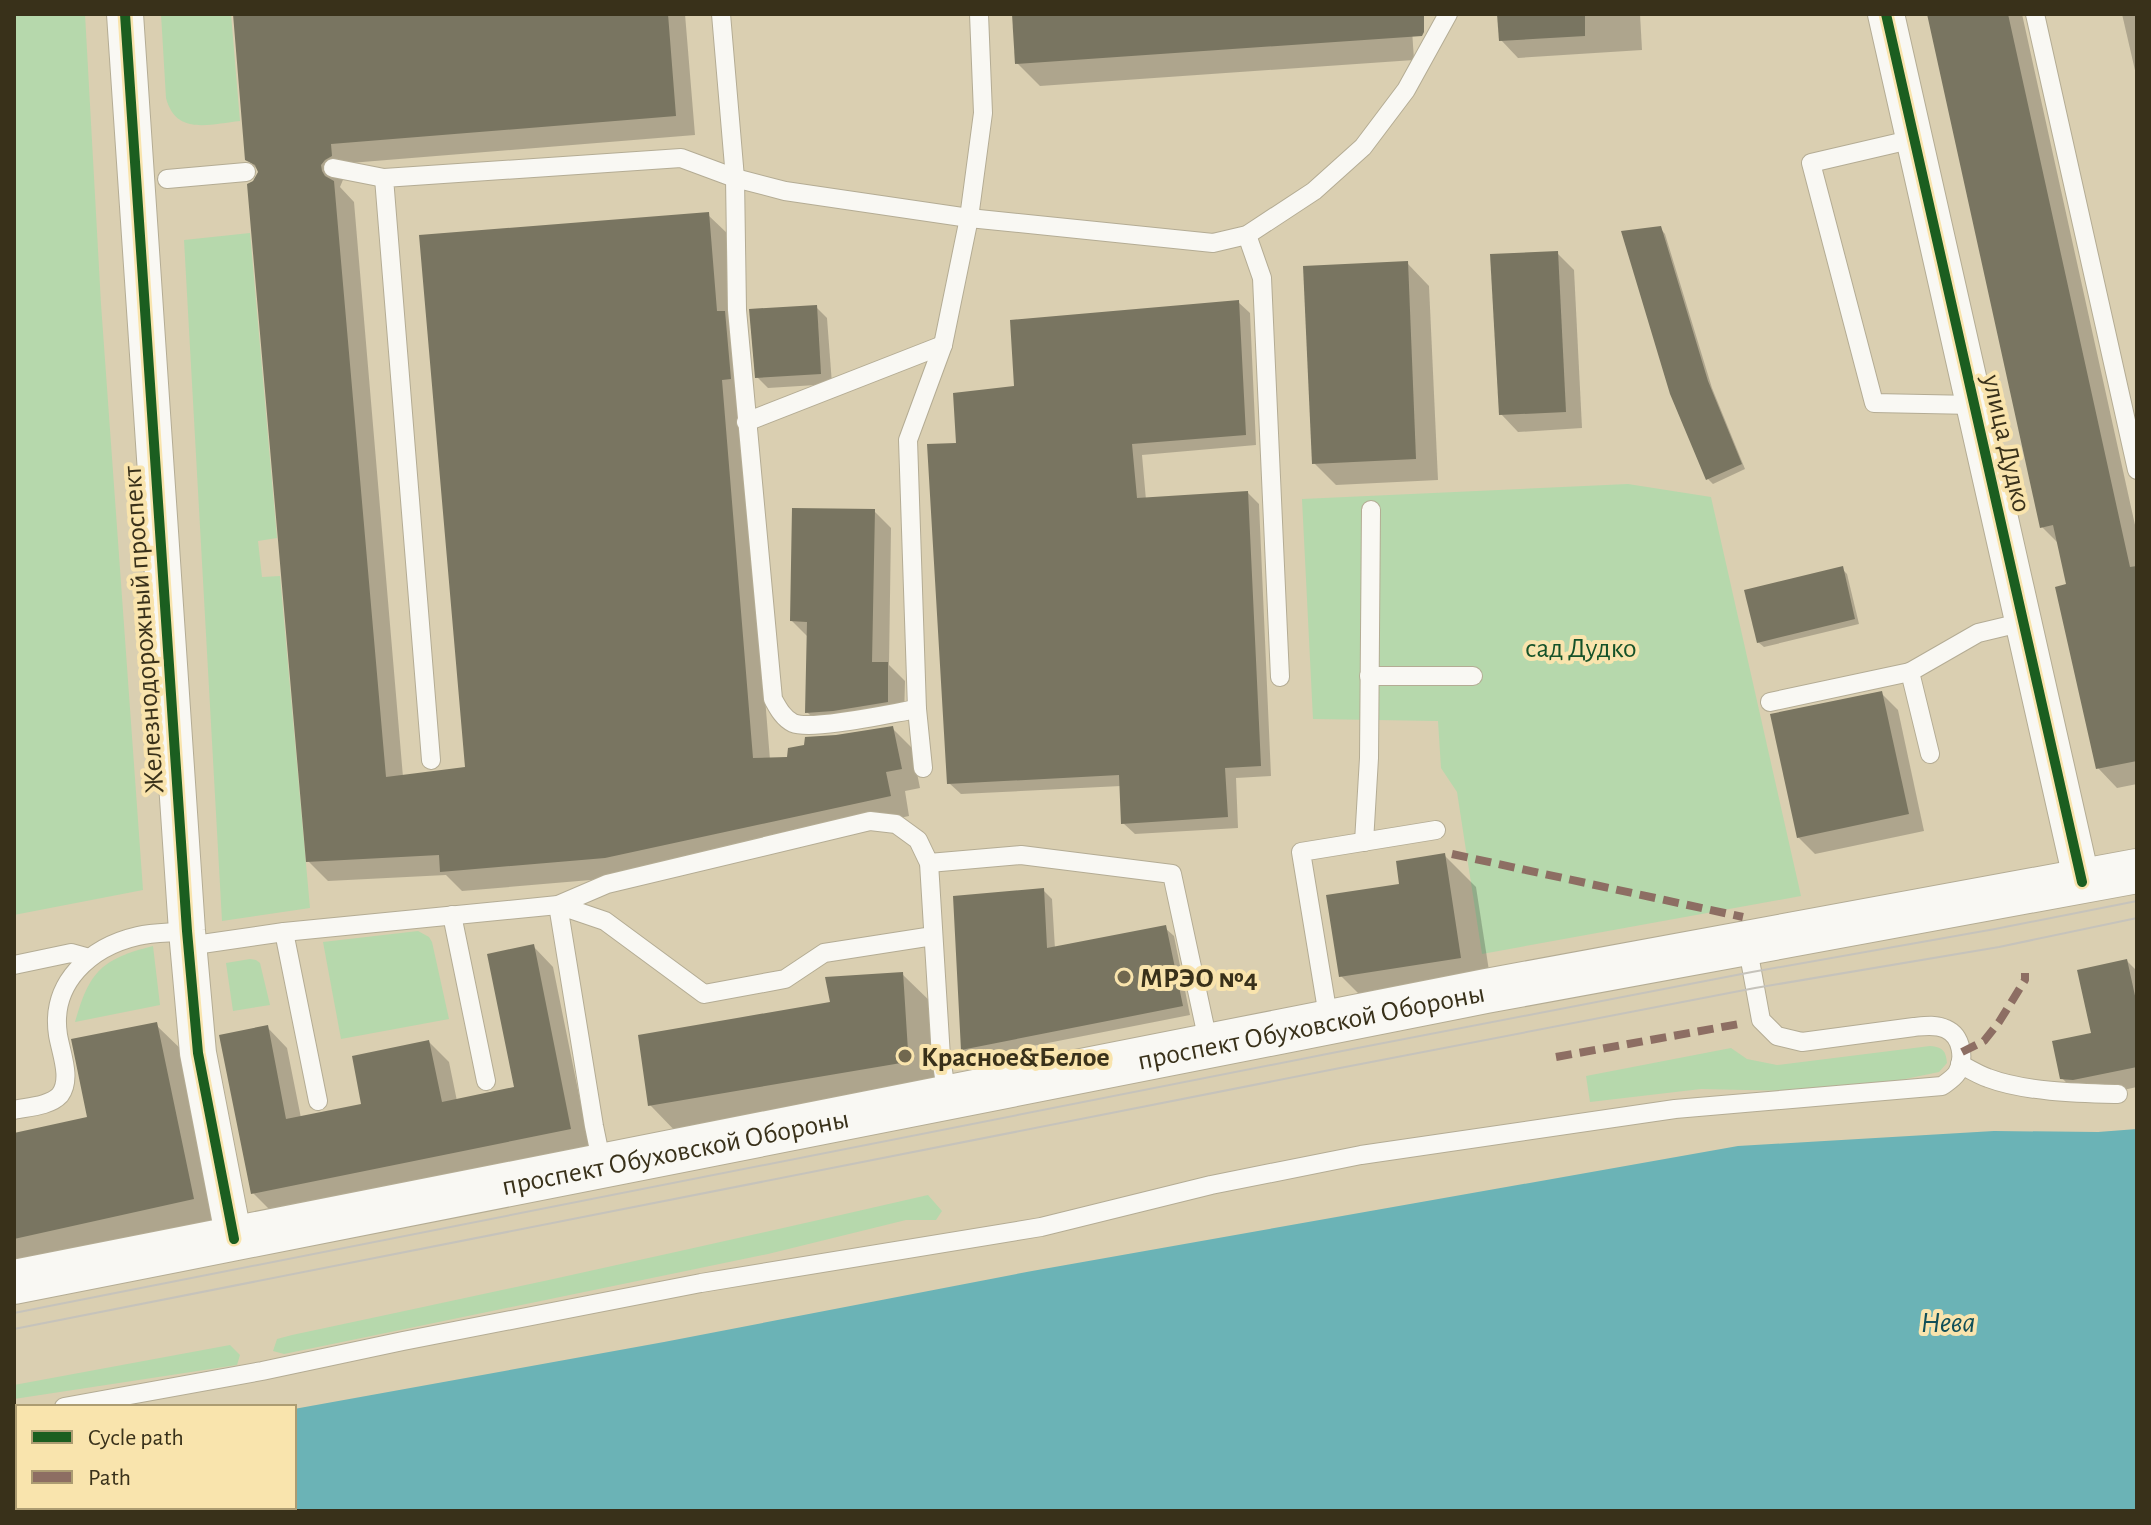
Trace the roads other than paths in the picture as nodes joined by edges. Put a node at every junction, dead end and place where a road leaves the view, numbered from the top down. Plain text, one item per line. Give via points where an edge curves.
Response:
1 (125, 14) edge
2 (721, 14) edge
3 (979, 14) edge
4 (1448, 14) edge
5 (1886, 14) edge
6 (2035, 14) edge
7 (1914, 139) junction
8 (333, 168) dead end
9 (246, 172) dead end
10 (384, 178) junction
11 (735, 178) junction
12 (167, 179) dead end
13 (969, 218) junction
14 (1247, 235) junction
15 (943, 345) junction
16 (1974, 405) junction
17 (746, 422) junction
18 (2137, 470) edge
19 (1371, 510) dead end
20 (2024, 622) junction
21 (1910, 672) junction
22 (1369, 676) junction
23 (1473, 676) dead end
24 (1280, 677) dead end
25 (1770, 702) dead end
26 (917, 709) junction
27 (1930, 754) dead end
28 (431, 760) dead end
29 (923, 768) dead end
30 (1436, 830) dead end
31 (1364, 842) junction
32 (929, 863) junction
33 (2137, 871) edge
34 (2082, 882) junction
35 (558, 905) junction
36 (452, 915) junction
37 (284, 932) junction
38 (933, 936) junction
39 (188, 939) junction
40 (1747, 943) junction
41 (89, 958) junction
42 (14, 965) edge
43 (1329, 1022) junction
44 (1209, 1046) junction
45 (1960, 1064) junction
46 (486, 1081) dead end
47 (2118, 1094) dead end
48 (947, 1098) junction
49 (318, 1101) dead end
50 (14, 1110) edge
51 (603, 1166) junction
52 (234, 1239) junction
53 (14, 1282) edge
54 (75, 1405) edge

1 - 39 street, Железнодорожный проспект
2 - 11 lane
3 - 13 lane via 983,113
4 - 14 lane via 1406,90 1363,147 1314,191
5 - 7 street, улица Дудко
6 - 18 lane
7 - 16 street, улица Дудко
7 - 16 lane via 1811,163 1874,403
8 - 10 lane
9 - 12 lane
10 - 11 lane via 681,158
10 - 28 lane
11 - 13 lane via 785,191
11 - 17 lane
13 - 14 lane via 1213,243
13 - 15 lane
14 - 24 lane via 1262,278
15 - 17 lane
15 - 26 lane via 908,440
16 - 20 street, улица Дудко
17 - 26 lane via 773,699 780,713 793,723 814,726
19 - 22 lane
20 - 21 lane via 1978,633
20 - 34 street, улица Дудко
21 - 25 lane
21 - 27 lane
22 - 23 lane
22 - 31 lane
26 - 29 lane
30 - 31 lane
31 - 43 lane via 1301,852
32 - 35 lane via 918,840 896,824 870,821 607,884
32 - 38 lane
32 - 44 lane via 1021,855 1172,874
33 - 34 main road, проспект Обуховской Обороны
34 - 40 main road, проспект Обуховской Обороны
35 - 36 lane
35 - 38 lane via 605,921 704,994 785,979 824,953
35 - 51 lane
36 - 37 lane
36 - 46 lane
37 - 39 lane
37 - 49 lane
38 - 48 lane
39 - 41 lane via 140,935
39 - 52 street, Железнодорожный проспект via 198,1053
40 - 43 main road, проспект Обуховской Обороны
40 - 45 lane via 1761,1020 1777,1036 1802,1042 1931,1026 1958,1038
41 - 42 lane via 71,953
41 - 50 lane via 75,971 58,1009 63,1089 49,1102
43 - 44 main road, проспект Обуховской Обороны
44 - 48 main road, проспект Обуховской Обороны
45 - 47 lane via 1989,1079 2026,1087
45 - 54 lane via 1956,1076 1942,1086 1675,1109 1361,1155 1041,1227 701,1283
48 - 51 main road, проспект Обуховской Обороны
51 - 52 main road, проспект Обуховской Обороны
52 - 53 main road, проспект Обуховской Обороны

